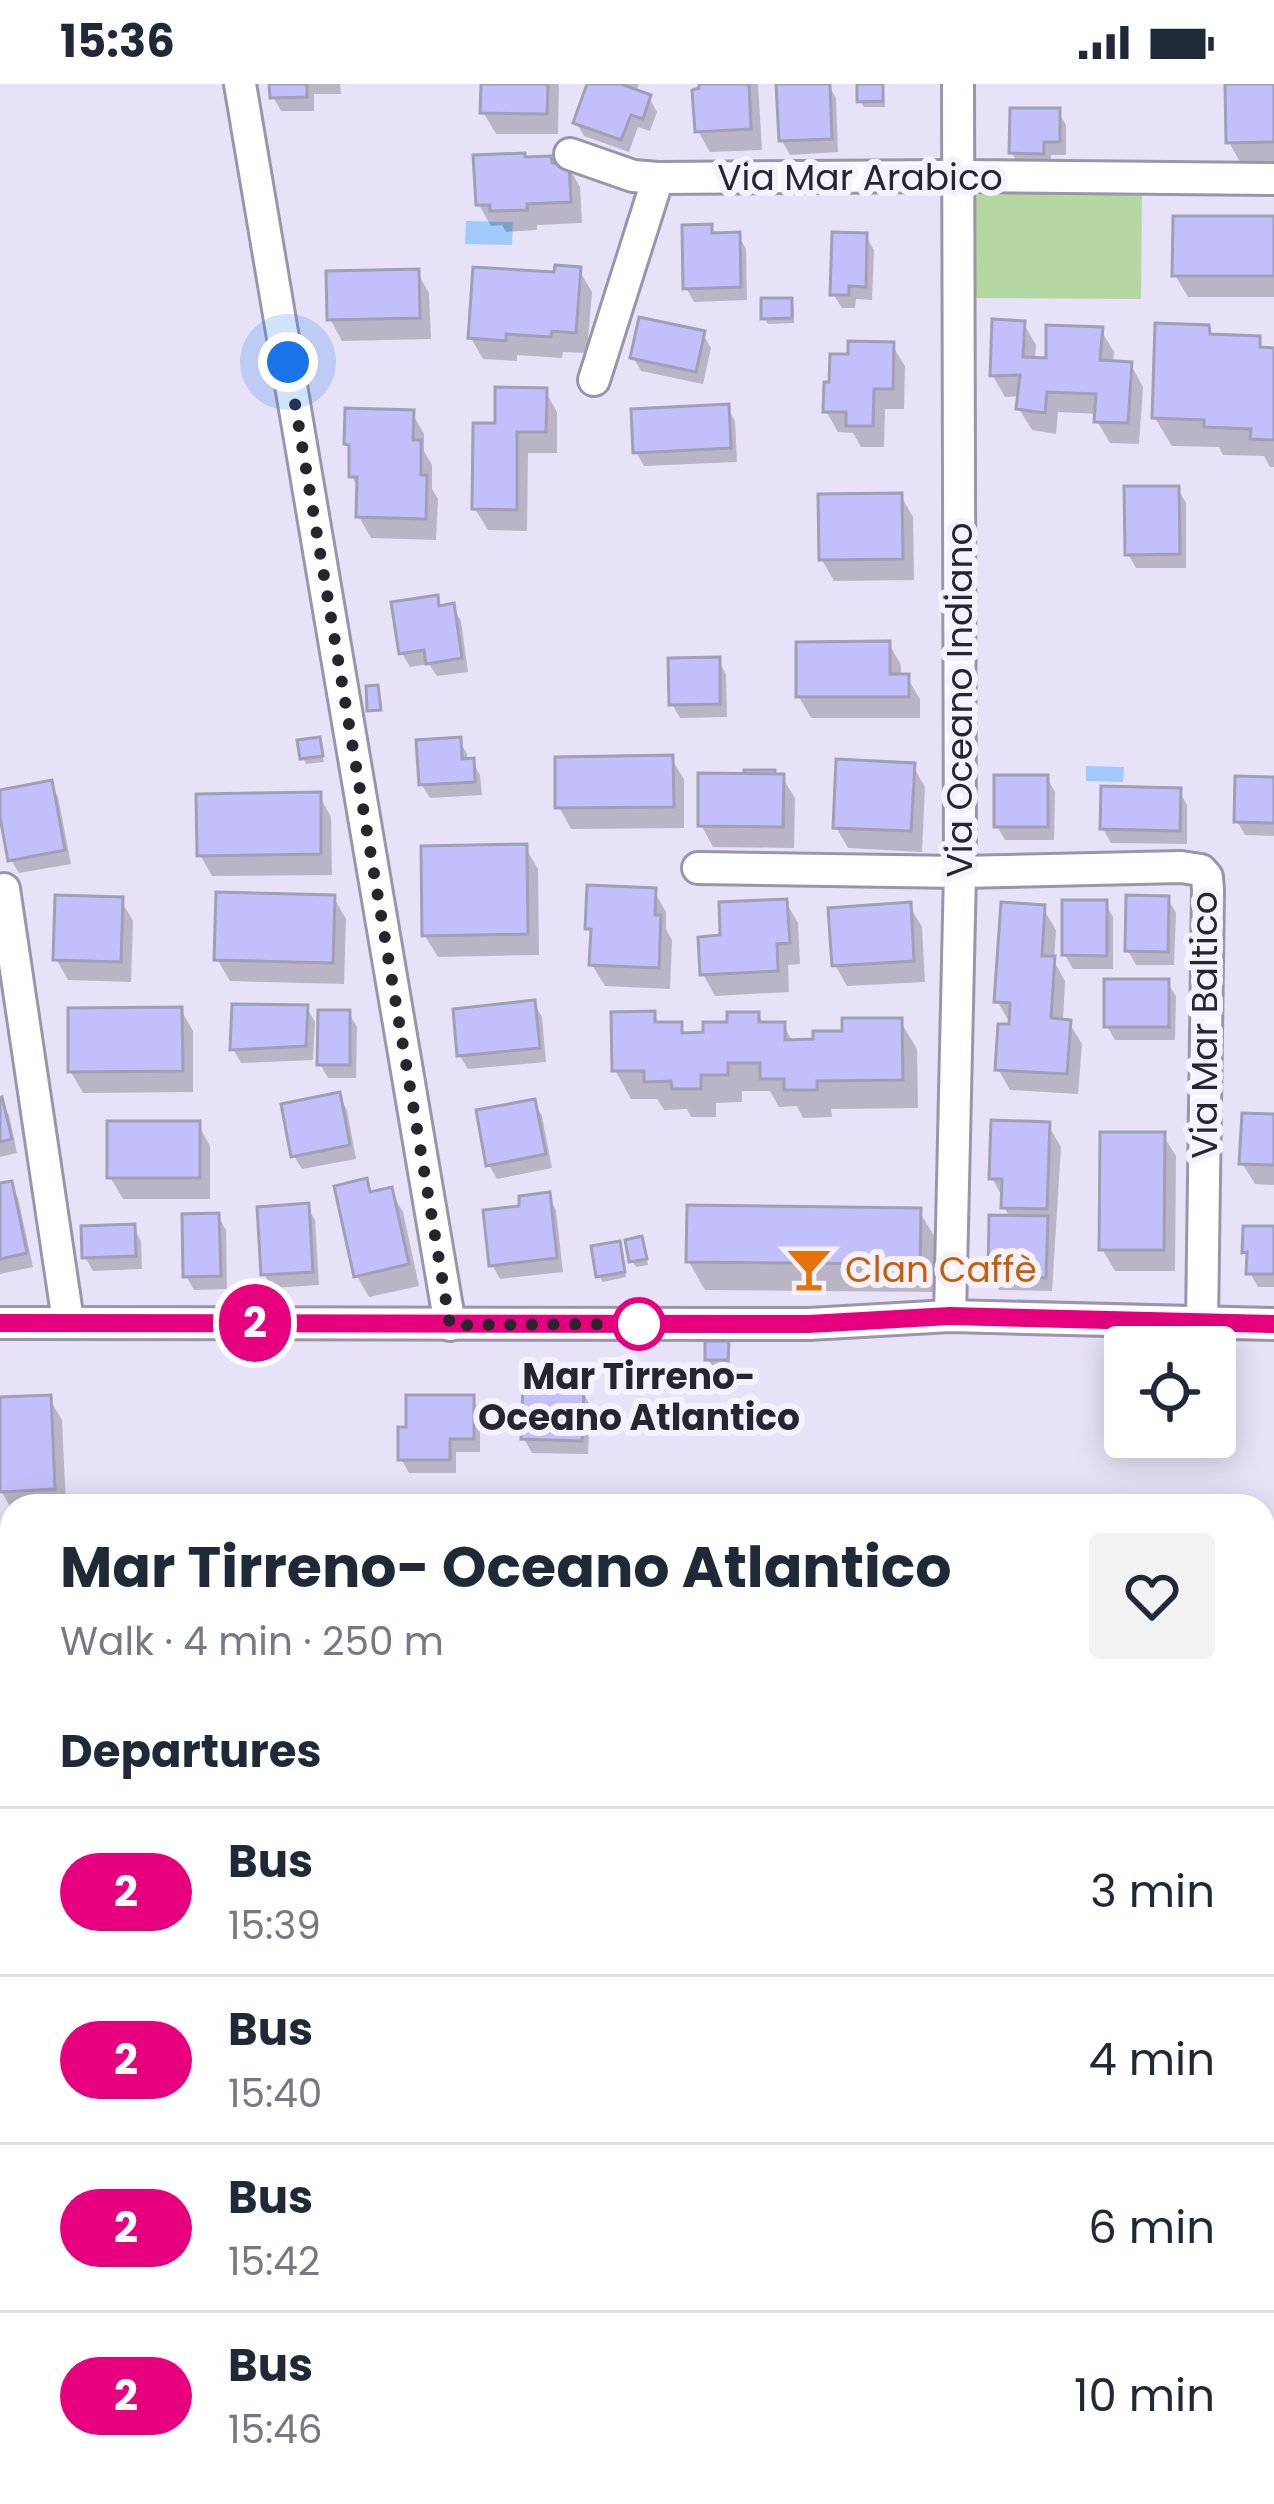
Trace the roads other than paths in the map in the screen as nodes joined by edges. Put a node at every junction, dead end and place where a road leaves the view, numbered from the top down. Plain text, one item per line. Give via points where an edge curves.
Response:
1 (240, 84) edge
2 (958, 84) edge
3 (570, 154) dead end
4 (958, 176) junction
5 (658, 178) junction
6 (1274, 179) edge
7 (594, 380) dead end
8 (698, 868) dead end
9 (959, 872) junction
10 (4, 889) dead end
11 (950, 1316) junction
12 (68, 1321) junction
13 (0, 1323) edge
14 (1202, 1324) junction
15 (1274, 1324) edge
16 (450, 1325) junction

1 - 16 street
2 - 4 street, Via Oceano Indiano
3 - 5 street, Via Mar Arabico
4 - 5 street, Via Mar Arabico
4 - 6 street, Via Mar Arabico
4 - 9 street, Via Oceano Indiano
5 - 7 street
8 - 9 street, Via Mar Baltico
9 - 11 street, Via Oceano Indiano
9 - 14 street, Via Mar Baltico via 1181,867 1207,878
10 - 12 street
11 - 14 street
11 - 16 street
12 - 13 street
12 - 16 street
14 - 15 street

